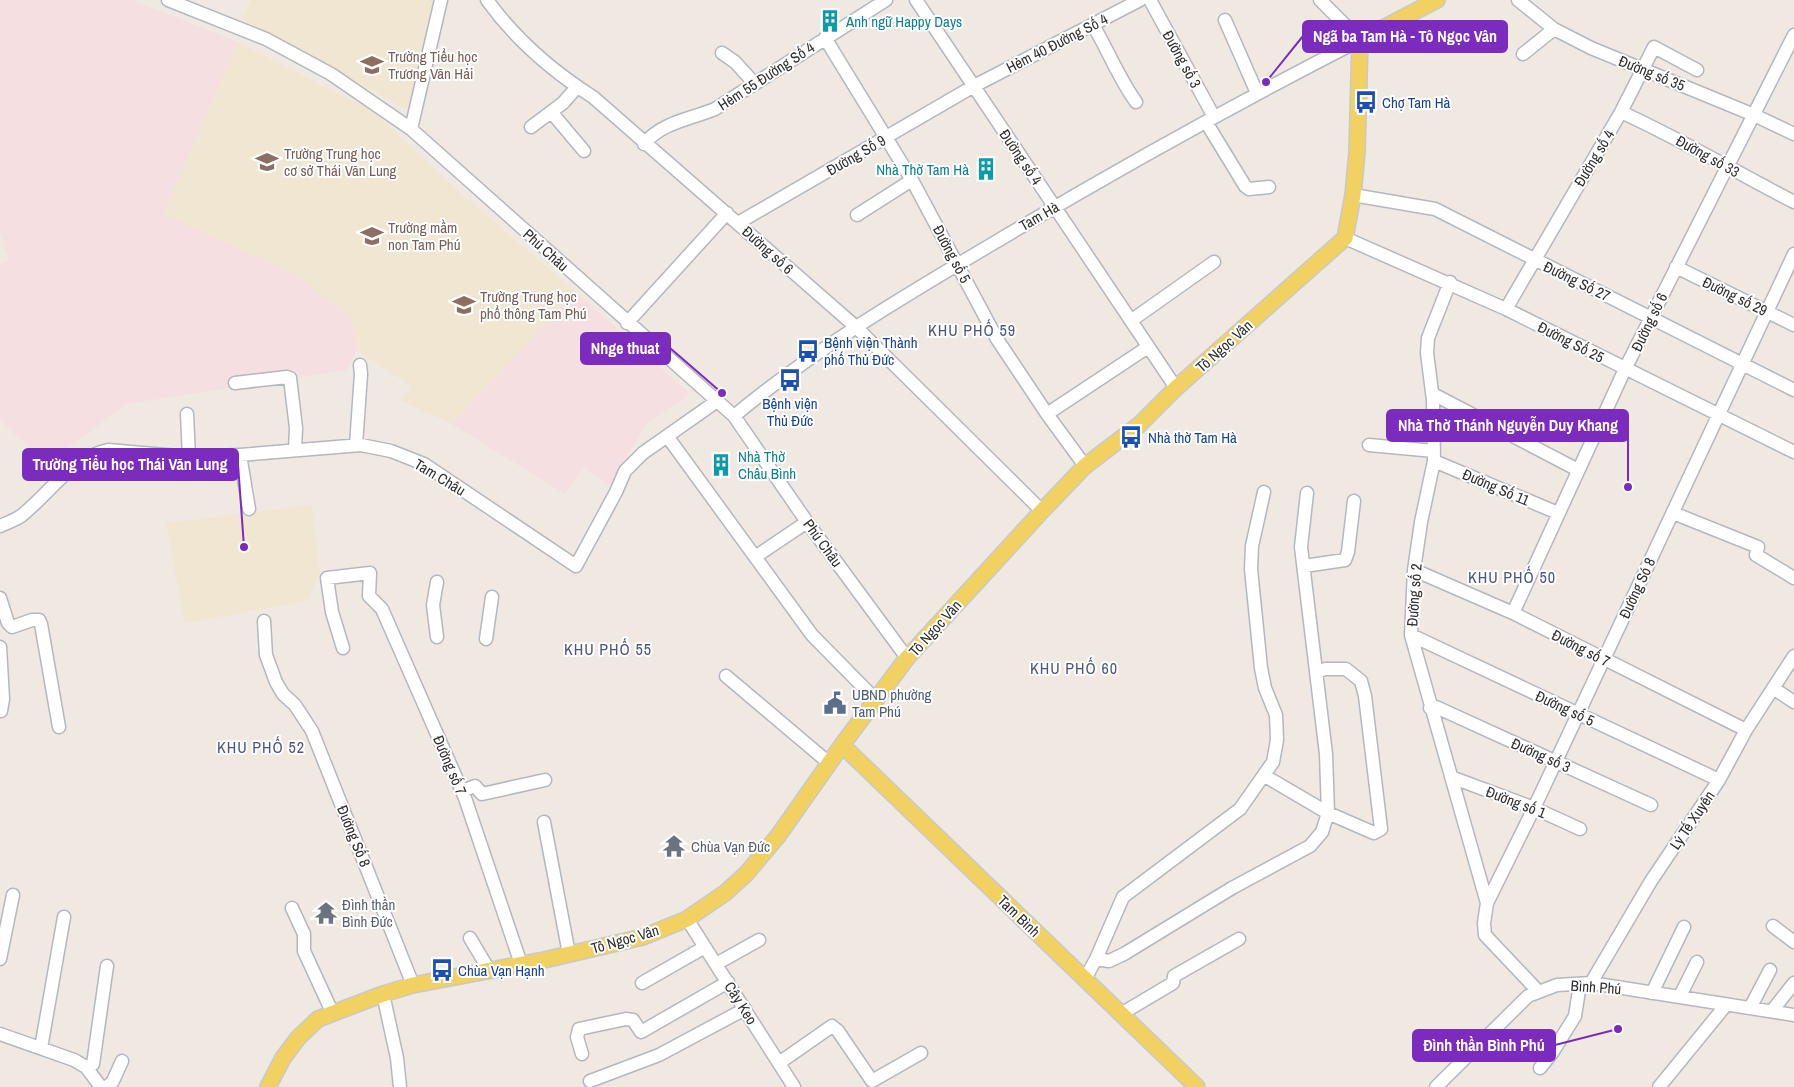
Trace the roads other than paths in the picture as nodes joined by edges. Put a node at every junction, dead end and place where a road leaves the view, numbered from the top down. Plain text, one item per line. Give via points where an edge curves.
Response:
1 (168, 0) edge
2 (442, 0) edge
3 (487, 0) edge
4 (886, 0) edge
5 (916, 0) edge
6 (1140, 0) edge
7 (1150, 0) edge
8 (1320, 0) edge
9 (1437, 0) edge
10 (1518, 0) edge
11 (1225, 20) dead end
12 (1093, 24) junction
13 (1554, 29) junction
14 (1794, 34) edge
15 (825, 38) junction
16 (1360, 40) junction
17 (722, 53) dead end
18 (1790, 53) edge
19 (1523, 54) dead end
20 (1641, 68) junction
21 (1697, 70) dead end
22 (755, 84) junction
23 (974, 86) junction
24 (577, 87) junction
25 (1257, 93) junction
26 (1136, 102) dead end
27 (1621, 112) junction
28 (552, 113) junction
29 (1754, 115) junction
30 (1210, 119) junction
31 (531, 128) dead end
32 (410, 129) junction
33 (1794, 134) edge
34 (886, 137) junction
35 (644, 144) junction
36 (584, 151) dead end
37 (1726, 168) junction
38 (912, 180) junction
39 (1268, 187) dead end
40 (1354, 194) junction
41 (1794, 202) edge
42 (1055, 207) junction
43 (727, 213) junction
44 (857, 215) dead end
45 (738, 224) junction
46 (1345, 238) junction
47 (1794, 254) edge
48 (1534, 260) junction
49 (1214, 262) dead end
50 (957, 264) junction
51 (1676, 267) junction
52 (1450, 282) junction
53 (1506, 309) junction
54 (1767, 312) junction
55 (1651, 317) junction
56 (1132, 320) junction
57 (627, 323) junction
58 (1794, 325) edge
59 (856, 328) junction
60 (1148, 347) junction
61 (1743, 362) junction
62 (360, 365) dead end
63 (1625, 369) junction
64 (235, 383) dead end
65 (1176, 388) junction
66 (1794, 390) edge
67 (1432, 394) junction
68 (717, 401) junction
69 (187, 414) dead end
70 (1046, 414) junction
71 (1719, 414) junction
72 (734, 416) junction
73 (667, 436) junction
74 (356, 445) junction
75 (1369, 445) dead end
76 (295, 449) junction
77 (1794, 452) edge
78 (240, 455) junction
79 (189, 456) junction
80 (1434, 456) junction
81 (1085, 466) junction
82 (1578, 470) junction
83 (1264, 492) dead end
84 (1307, 493) dead end
85 (1354, 501) dead end
86 (249, 509) dead end
87 (1042, 511) junction
88 (1673, 513) junction
89 (1558, 514) junction
90 (808, 522) junction
91 (0, 526) edge
92 (755, 557) junction
93 (1304, 566) junction
94 (1414, 570) junction
95 (1794, 578) edge
96 (437, 582) dead end
97 (0, 598) edge
98 (492, 598) dead end
99 (1513, 613) junction
100 (264, 621) dead end
101 (1411, 635) junction
102 (437, 637) dead end
103 (486, 639) dead end
104 (0, 647) edge
105 (342, 648) dead end
106 (1794, 656) edge
107 (907, 658) junction
108 (1604, 659) junction
109 (1317, 672) junction
110 (726, 676) dead end
111 (1773, 688) junction
112 (876, 700) junction
113 (1794, 702) edge
114 (1430, 708) junction
115 (1, 711) dead end
116 (1578, 714) junction
117 (59, 727) dead end
118 (1746, 730) junction
119 (842, 745) junction
120 (1556, 762) junction
121 (830, 763) junction
122 (1265, 776) junction
123 (1451, 778) junction
124 (545, 780) dead end
125 (1719, 780) junction
126 (462, 791) junction
127 (1651, 805) dead end
128 (1534, 808) junction
129 (1328, 813) junction
130 (544, 822) dead end
131 (1580, 829) dead end
132 (12, 895) dead end
133 (1487, 903) junction
134 (292, 908) dead end
135 (64, 917) dead end
136 (688, 919) junction
137 (1773, 926) dead end
138 (1684, 927) dead end
139 (470, 938) dead end
140 (1239, 939) dead end
141 (759, 940) dead end
142 (1794, 942) edge
143 (705, 947) junction
144 (570, 954) junction
145 (0, 959) edge
146 (1096, 959) junction
147 (1697, 962) dead end
148 (520, 964) junction
149 (716, 964) junction
150 (108, 966) dead end
151 (489, 970) junction
152 (1770, 970) dead end
153 (1086, 980) junction
154 (728, 982) junction
155 (642, 983) dead end
156 (1585, 983) junction
157 (1794, 983) edge
158 (413, 985) junction
159 (1537, 990) junction
160 (1652, 993) junction
161 (383, 994) junction
162 (1680, 996) junction
163 (1726, 1005) junction
164 (1750, 1008) junction
165 (745, 1009) junction
166 (1772, 1011) junction
167 (333, 1014) junction
168 (1121, 1014) junction
169 (1794, 1015) edge
170 (0, 1034) edge
171 (41, 1048) junction
172 (921, 1053) dead end
173 (582, 1054) dead end
174 (122, 1061) dead end
175 (780, 1064) junction
176 (86, 1067) junction
177 (1540, 1068) dead end
178 (590, 1081) dead end
179 (101, 1087) edge
180 (107, 1087) edge
181 (268, 1087) edge
182 (400, 1087) edge
183 (794, 1087) edge
184 (1197, 1087) edge
185 (1436, 1087) edge
186 (1659, 1087) edge

1 - 32 street, Phú Châu via 266,39 331,74
2 - 32 street
3 - 24 street, Đường số 6 via 521,41
4 - 15 street, Hẻm 55 Đường Số 4
5 - 23 street, Đường số 4
6 - 12 street, Hẻm 40 Đường Số 4
7 - 30 street, Đường số 3
8 - 16 street
9 - 16 main road
10 - 13 street, Đường số 35
11 - 25 street
12 - 23 street, Hẻm 40 Đường Số 4
12 - 26 street
13 - 19 street
13 - 20 street, Đường số 35
14 - 18 street, Đường số 6
15 - 22 street, Hẻm 55 Đường Số 4
15 - 34 street, Đường số 5
16 - 25 street, Tam Hà
16 - 40 main road
17 - 22 street
18 - 29 street, Đường số 6
20 - 21 street, Đường số 4 via 1654,47
20 - 27 street, Đường số 4
20 - 29 street, Đường số 35
22 - 35 street, Hẻm 55 Đường Số 4 via 716,109 653,133
23 - 34 street, Đường Số 9
23 - 42 street, Đường số 4
24 - 28 street
24 - 35 street, Đường số 6 via 593,97
25 - 30 street, Tam Hà
27 - 37 street, Đường số 33 via 1667,133
27 - 48 street, Đường số 4
28 - 31 street
28 - 36 street
29 - 33 street, Đường số 35
29 - 37 street, Đường số 6
30 - 39 street, Đường số 3 via 1245,186 1249,189
30 - 42 street, Tam Hà
32 - 57 street, Phú Châu
34 - 38 street, Đường số 5
34 - 45 street, Đường Số 9
35 - 43 street, Đường số 6
37 - 41 street, Đường số 33
37 - 51 street, Đường số 6
38 - 44 street
38 - 50 street, Đường số 5
40 - 46 main road
40 - 48 street, Đường Số 27 via 1436,209
42 - 50 street, Tam Hà
42 - 56 street, Đường số 4
43 - 45 street, Đường số 6
43 - 57 street
45 - 59 street, Đường số 6
46 - 52 street, Đường Số 25
46 - 65 main road, Tô Ngọc Vân
47 - 54 street, Đường Só 8
48 - 53 street, Đường số 4
48 - 55 street, Đường Số 27
49 - 56 street
50 - 59 street, Tam Hà
50 - 70 street, Đường số 5 via 997,339
51 - 54 street, Đường số 29
51 - 55 street, Đường số 6
52 - 53 street, Đường Số 25
52 - 67 street, Đường số 2 via 1428,338
53 - 63 street, Đường Số 25
54 - 58 street, Đường số 29
54 - 61 street, Đường Só 8
55 - 61 street, Đường Số 27
55 - 63 street, Đường số 6
56 - 60 street, Đường số 4
57 - 68 street, Phú Châu
59 - 72 street, Tam Hà via 780,378
59 - 87 street, Đường số 6
60 - 65 street, Đường số 4
60 - 70 street
61 - 66 street, Đường Số 27
61 - 71 street, Đường Só 8
62 - 74 street
63 - 71 street, Đường Số 25
63 - 82 street, Đường số 6
64 - 76 street via 290,378
65 - 81 main road, Tô Ngọc Vân via 1139,425
67 - 80 street, Đường số 2
67 - 82 street
68 - 72 street, Phú Châu
68 - 73 street, Tam Châu
69 - 79 street
70 - 81 street, Đường số 5
71 - 77 street, Đường Số 25
71 - 88 street, Đường Só 8
72 - 90 street, Phú Châu
73 - 74 street, Tam Châu via 625,470 576,566 424,464 391,451
73 - 92 street
74 - 76 street, Tam Châu
75 - 80 street, Đường Số 11
76 - 78 street, Tam Châu
78 - 79 street, Tam Châu
78 - 86 street
79 - 91 street, Tam Châu via 97,452 70,469 20,517
80 - 89 street, Đường Số 11
80 - 94 street, Đường số 2
81 - 87 main road, Tô Ngọc Vân
82 - 89 street, Đường số 6
83 - 122 street via 1252,546 1251,569 1261,668 1276,714 1277,740 1273,762
84 - 93 street via 1301,547
85 - 93 street via 1345,560
87 - 107 main road, Tô Ngọc Vân
88 - 95 street via 1758,546 1756,555
88 - 108 street, Đường Só 8
89 - 99 street, Đường số 6
90 - 92 street
90 - 107 street, Phú Châu
92 - 112 street via 812,635
93 - 109 street
94 - 99 street, Đường số 7
94 - 101 street, Đường số 2
96 - 102 street via 432,605
97 - 117 street via 12,627 32,620 39,620 41,624
98 - 103 street
99 - 108 street, Đường số 7
100 - 158 street, Đường Số 8 via 266,655 276,682 312,731
101 - 114 street, Đường số 2
101 - 116 street, Đường số 5
104 - 115 street
105 - 126 street, Đường số 7 via 327,578 370,573 369,596 382,609
106 - 111 street, Lý Tế Xuyên
107 - 112 main road, Tô Ngọc Vân
108 - 116 street, Đường Só 8
108 - 118 street, Đường số 7
109 - 129 street via 1326,754
109 - 129 street via 1346,669 1361,681 1381,830 1374,833
110 - 121 street
111 - 113 street
111 - 118 street, Lý Tế Xuyên
112 - 119 main road, Tô Ngọc Vân
114 - 120 street, Đường số 3 via 1436,707
114 - 123 street, Đường số 2
116 - 120 street, Đường Só 8
116 - 125 street, Đường số 5
118 - 125 street, Lý Tế Xuyên
119 - 121 main road, Tô Ngọc Vân
119 - 153 main road, Tam Bình
120 - 127 street, Đường số 3
120 - 128 street, Đường Só 8
121 - 136 main road, Tô Ngọc Vân via 778,836 746,874
122 - 129 street
122 - 146 street via 1240,809 1123,896
123 - 128 street, Đường số 1
123 - 133 street, Đường số 2
124 - 126 street via 482,794 475,786
125 - 156 street, Lý Tế Xuyên
126 - 148 street, Đường số 7
128 - 131 street, Đường số 1
128 - 133 street, Đường Só 8
129 - 146 street via 1322,832 1310,846 1232,888 1124,954 1109,960
130 - 144 street
132 - 145 street
133 - 159 street, Đường Só 8 via 1485,935
134 - 167 street via 304,934 304,951
135 - 171 street
136 - 143 street, Cây Keo
136 - 144 main road, Tô Ngọc Vân via 643,937
137 - 142 street
138 - 160 street
139 - 151 street
140 - 168 street via 1174,976 1173,983
141 - 149 street
143 - 149 street, Cây Keo
143 - 155 street
144 - 148 main road, Tô Ngọc Vân
146 - 153 street
147 - 162 street
148 - 151 main road, Tô Ngọc Vân
149 - 154 street, Cây Keo
150 - 176 street via 93,1064
151 - 158 main road, Tô Ngọc Vân
152 - 164 street
153 - 168 main road, Tam Bình
154 - 165 street, Cây Keo
154 - 173 street via 641,1032 634,1020 626,1018 579,1029 577,1036
156 - 159 street, Bình Phú
156 - 160 street, Bình Phú
156 - 177 street via 1575,1016
157 - 166 street
158 - 161 main road, Tô Ngọc Vân
159 - 185 street, Bình Phú
160 - 162 street, Bình Phú
161 - 167 main road, Tô Ngọc Vân
161 - 182 street
162 - 163 street, Bình Phú
163 - 164 street, Bình Phú
163 - 186 street
164 - 166 street, Bình Phú
165 - 175 street, Cây Keo
165 - 178 street via 658,1055
166 - 169 street, Bình Phú
167 - 181 main road, Tô Ngọc Vân via 318,1019 298,1038
168 - 184 main road, Tam Bình
170 - 171 street
171 - 176 street
172 - 175 street via 872,1081 832,1026
174 - 180 street
175 - 183 street, Cây Keo
176 - 179 street

